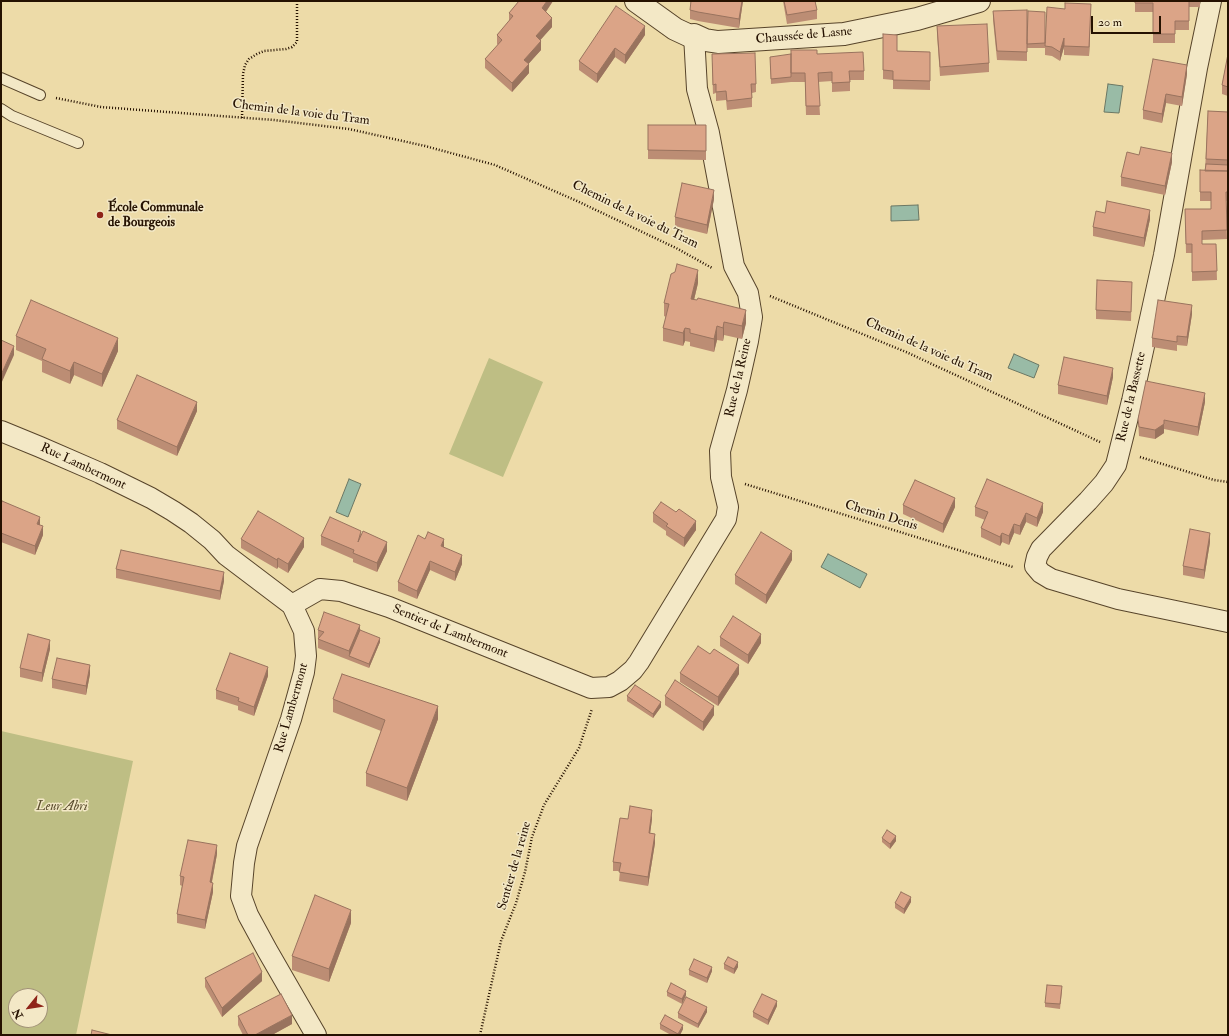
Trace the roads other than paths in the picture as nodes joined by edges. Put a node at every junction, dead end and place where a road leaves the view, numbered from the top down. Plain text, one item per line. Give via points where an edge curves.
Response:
1 (636, 1) edge
2 (978, 1) edge
3 (1211, 1) edge
4 (694, 35) junction
5 (1, 78) edge
6 (40, 95) road end
7 (1, 109) edge
8 (78, 143) dead end
9 (1, 431) edge
10 (292, 605) junction
11 (1228, 622) edge
12 (604, 688) joint
13 (316, 1035) edge

1 - 4 street, Chaussée de Lasne via 675,29 690,36
2 - 4 street, Chaussée de Lasne via 917,19 844,34 718,42
3 - 11 street, Rue de la Bassette via 1164,255 1116,465 1088,501 1041,549 1035,566 1040,573 1051,579 1118,600
4 - 12 street, Rue de la Reine via 697,89 709,133 734,266 748,293 752,317 737,390 720,451 721,477 728,507 721,529 639,662 620,681
5 - 6 lane
7 - 8 lane
9 - 10 street, Rue Lambermont via 100,473 173,511
10 - 12 street, Sentier de Lambermont via 320,589 341,591 591,688
10 - 13 street, Rue Lambermont via 304,631 304,672 291,719 247,846 241,896 248,915

